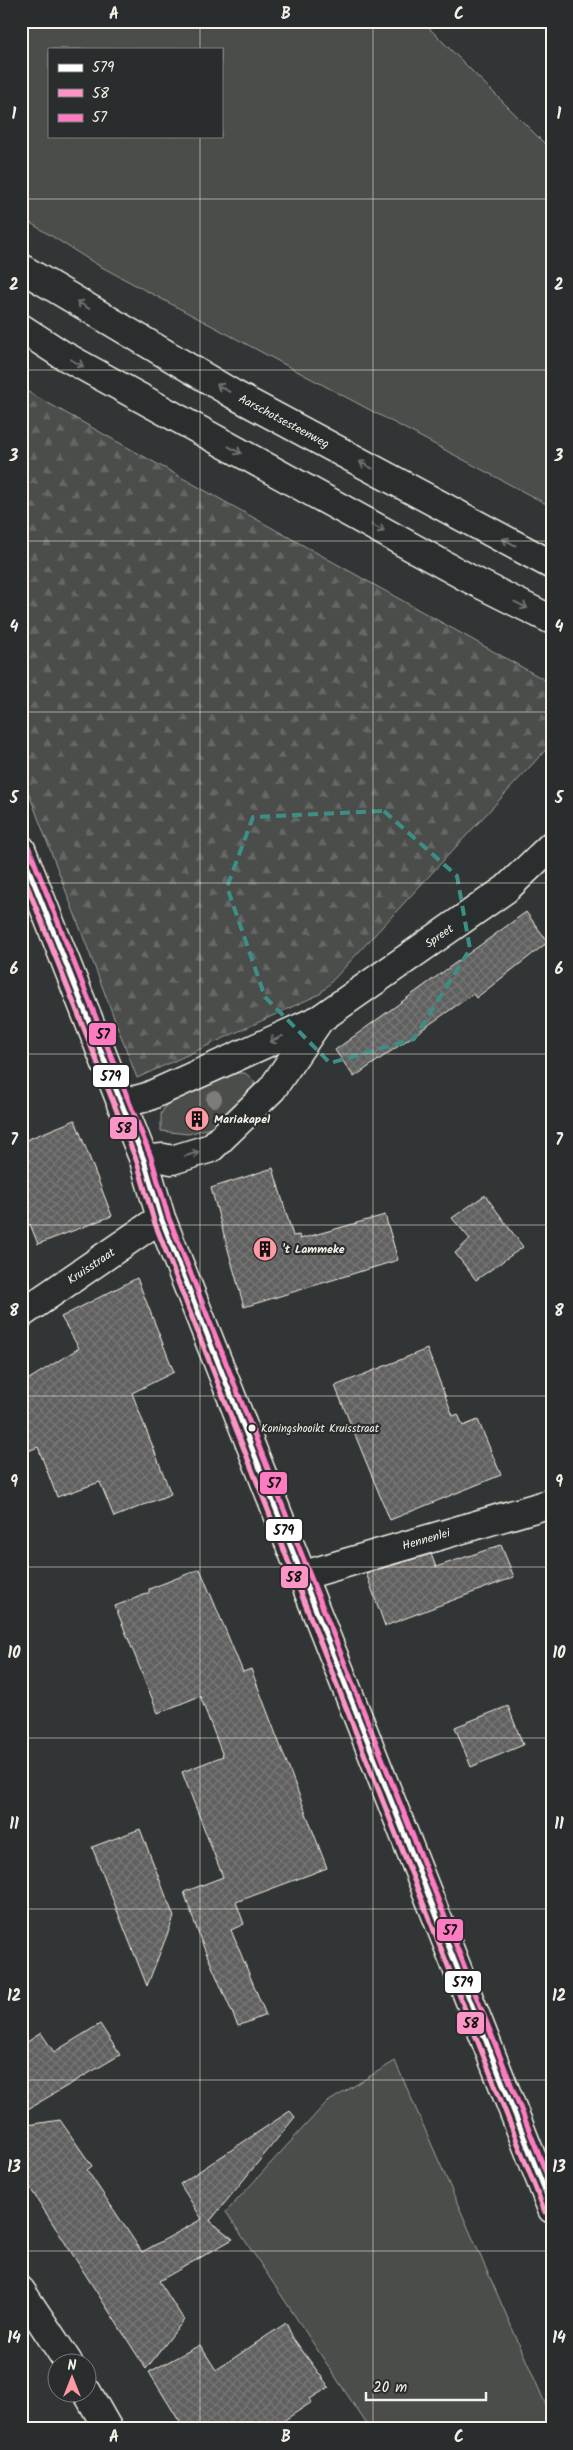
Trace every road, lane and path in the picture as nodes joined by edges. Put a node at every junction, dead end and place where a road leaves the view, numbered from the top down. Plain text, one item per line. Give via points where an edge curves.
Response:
1 (21, 268) edge
2 (21, 328) edge
3 (552, 565) edge
4 (552, 620) edge
5 (552, 845) edge
6 (21, 849) edge
7 (320, 1019) junction
8 (121, 1104) junction
9 (144, 1160) junction
10 (162, 1218) junction
11 (21, 1314) edge
12 (552, 1503) edge
13 (301, 1576) junction
14 (552, 2209) edge
15 (21, 2291) edge
16 (61, 2352) edge
17 (93, 2402) edge
18 (108, 2429) edge

3 -> 1 street, Aarschotsesteenweg via 233,394
2 -> 4 street via 62,354 468,578
5 - 7 street, Spreet via 506,889
6 - 8 street
7 -> 8 street, Spreet via 147,1096
9 -> 7 street, Spreet via 172,1160 211,1148 272,1089
8 - 9 street
9 - 10 street
10 - 11 street, Kruisstraat
10 - 13 street
12 - 13 street, Hennenlei
13 - 14 street
15 - 16 street
17 - 18 street

